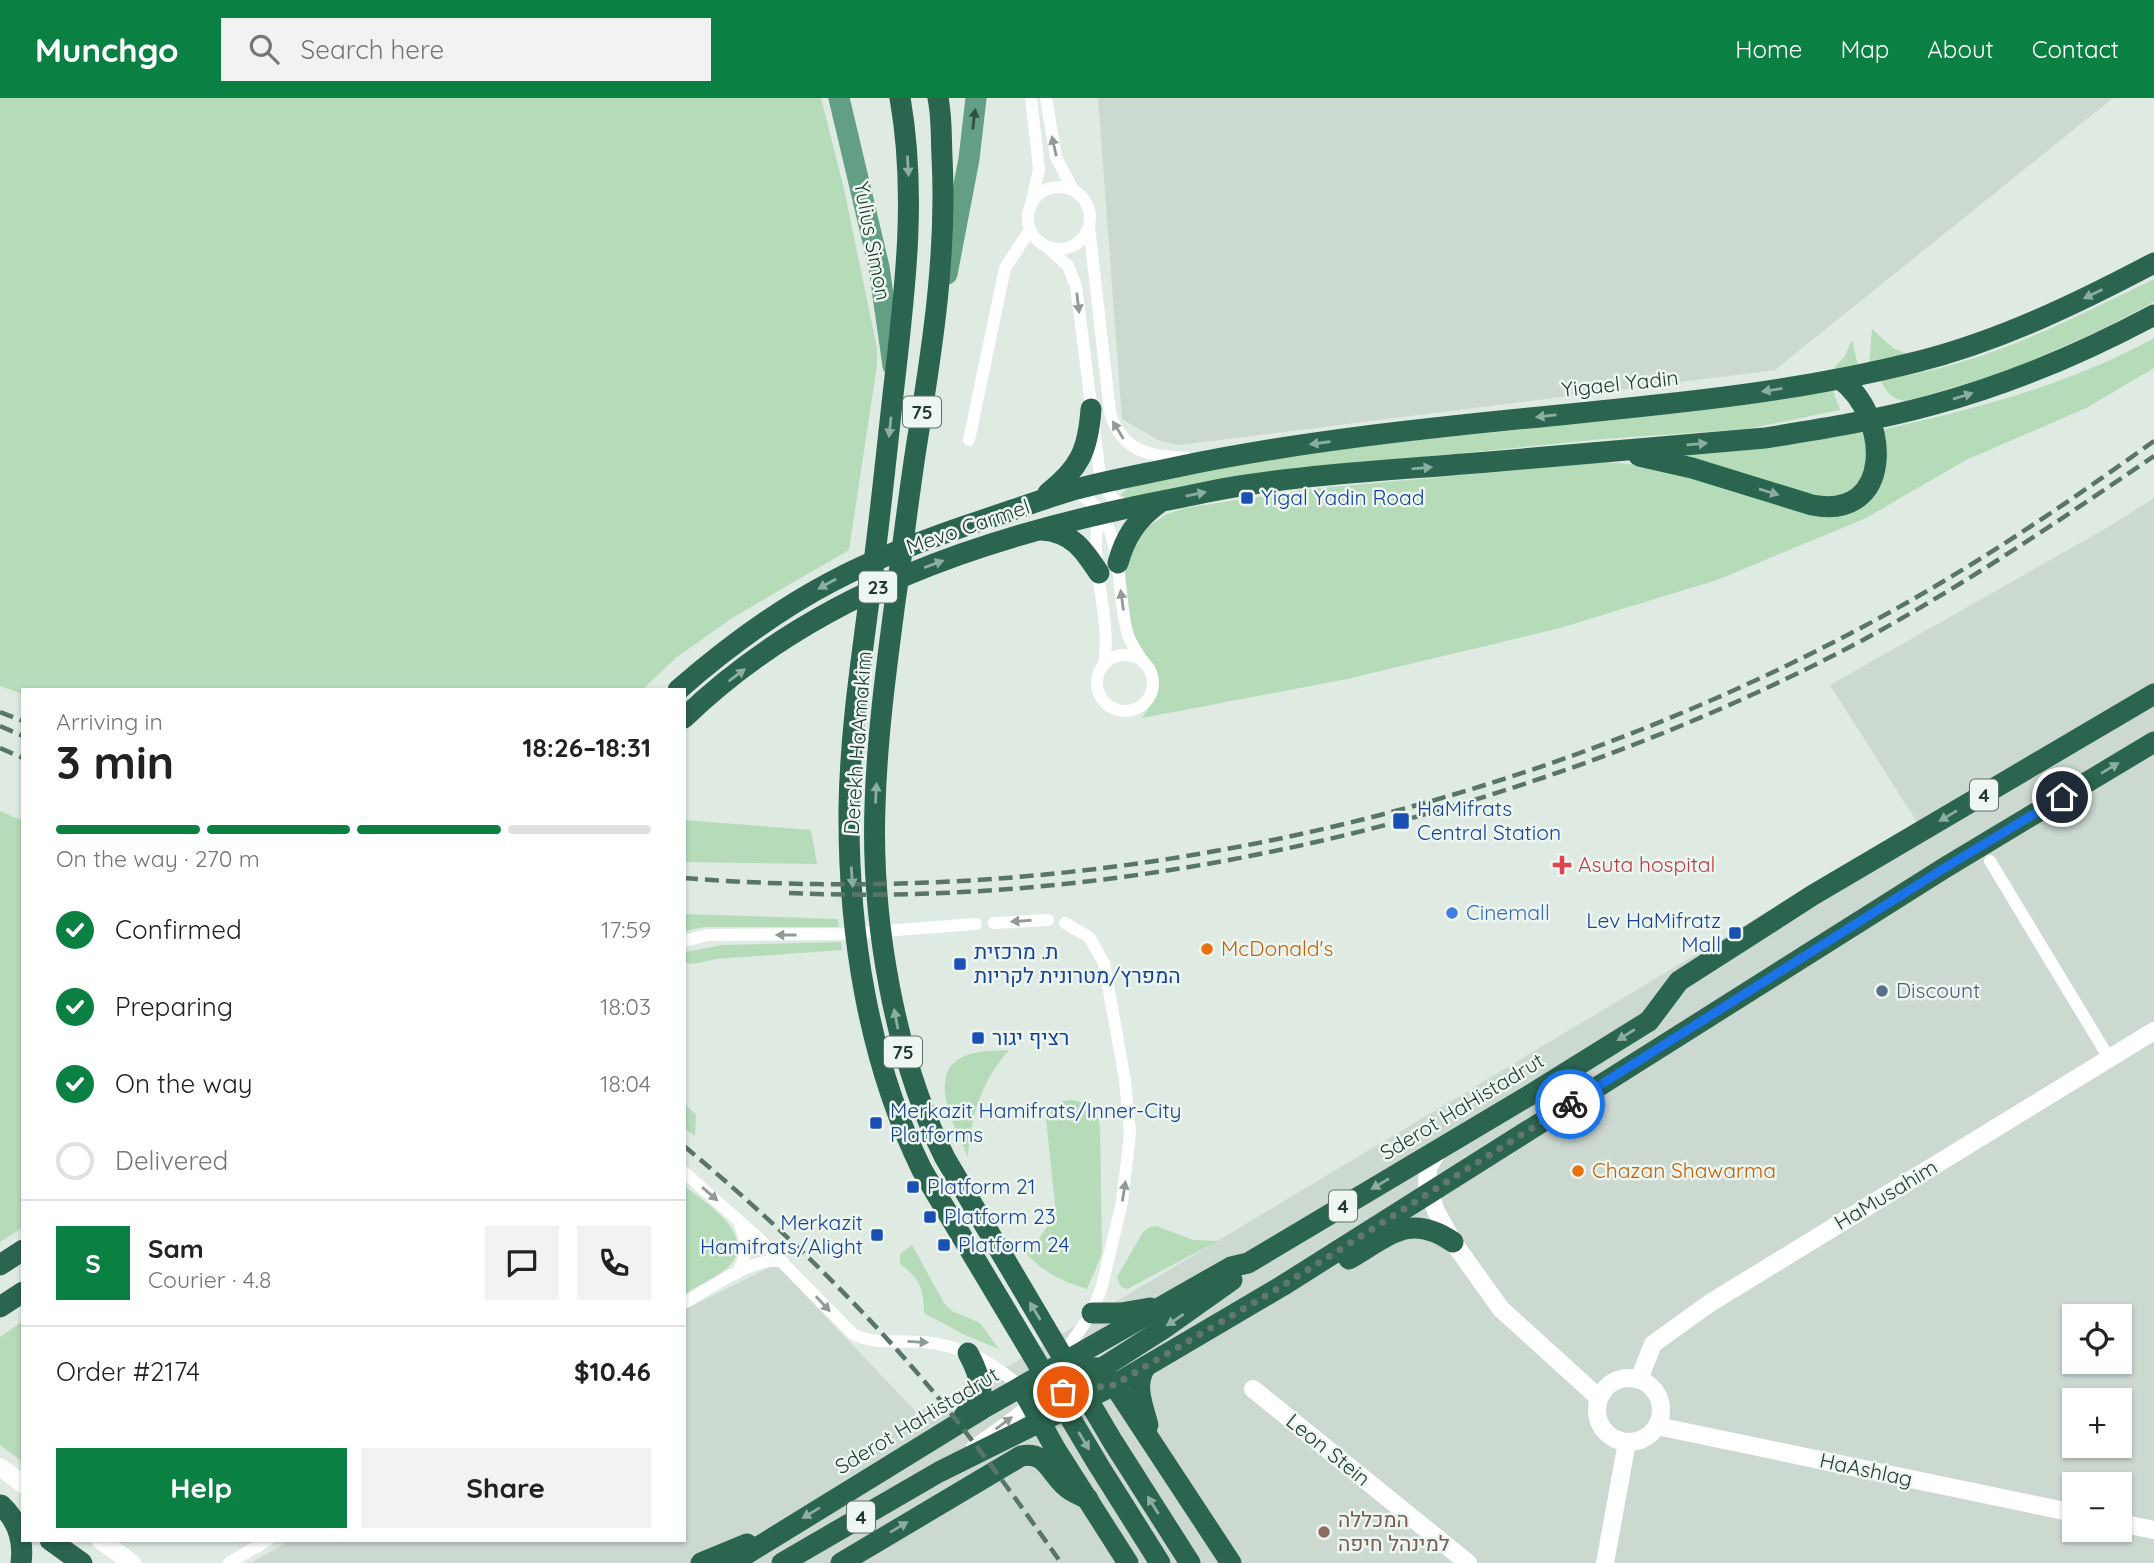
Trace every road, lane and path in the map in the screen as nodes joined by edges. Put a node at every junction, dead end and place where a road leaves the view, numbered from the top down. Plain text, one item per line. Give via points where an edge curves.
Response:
1 (839, 98) edge
2 (900, 98) edge
3 (938, 98) edge
4 (976, 98) edge
5 (1031, 98) edge
6 (1046, 98) edge
7 (1073, 190) junction
8 (1032, 202) junction
9 (1089, 226) junction
10 (1030, 230) junction
11 (1046, 246) junction
12 (2154, 263) edge
13 (2154, 315) edge
14 (931, 355) junction
15 (1840, 379) junction
16 (894, 386) junction
17 (1091, 409) junction
18 (1870, 419) junction
19 (969, 440) dead end
20 (1609, 452) junction
21 (1226, 457) junction
22 (1073, 490) junction
23 (1104, 497) junction
24 (1163, 501) junction
25 (1032, 503) junction
26 (1030, 531) junction
27 (1108, 568) junction
28 (1144, 663) junction
29 (1104, 664) junction
30 (681, 688) edge
31 (2154, 694) edge
32 (686, 716) edge
33 (2154, 741) edge
34 (1990, 861) dead end
35 (1048, 920) dead end
36 (994, 923) dead end
37 (1065, 923) dead end
38 (976, 924) dead end
39 (686, 940) edge
40 (2154, 1031) edge
41 (2109, 1058) junction
42 (1439, 1150) junction
43 (686, 1174) edge
44 (1428, 1193) junction
45 (734, 1216) junction
46 (1453, 1242) junction
47 (21, 1251) edge
48 (783, 1263) junction
49 (1248, 1263) junction
50 (0, 1265) edge
51 (737, 1274) junction
52 (1282, 1286) junction
53 (21, 1293) edge
54 (1172, 1301) junction
55 (686, 1302) edge
56 (0, 1307) edge
57 (1092, 1313) junction
58 (968, 1353) junction
59 (1146, 1366) junction
60 (1054, 1368) junction
61 (1099, 1368) junction
62 (1639, 1379) junction
63 (1114, 1385) junction
64 (1253, 1389) dead end
65 (1071, 1391) junction
66 (1599, 1398) junction
67 (1033, 1401) junction
68 (1657, 1426) junction
69 (953, 1427) junction
70 (1627, 1442) junction
71 (1158, 1450) junction
72 (0, 1467) edge
73 (21, 1483) edge
74 (1088, 1499) junction
75 (1, 1504) edge
76 (2062, 1510) edge
77 (21, 1519) edge
78 (2132, 1526) edge
79 (2154, 1530) edge
80 (775, 1534) junction
81 (21, 1538) edge
82 (22, 1542) edge
83 (53, 1542) edge
84 (103, 1542) edge
85 (265, 1542) edge
86 (81, 1561) edge
87 (21, 1563) edge
88 (132, 1563) edge
89 (229, 1563) edge
90 (701, 1563) edge
91 (732, 1563) edge
92 (782, 1563) edge
93 (841, 1563) edge
94 (1128, 1563) edge
95 (1160, 1563) edge
96 (1190, 1563) edge
97 (1231, 1563) edge
98 (1468, 1563) edge
99 (1605, 1563) edge

1 - 16 main road, Yulius Simon via 879,267
2 -> 16 highway, Derekh HaAmakim via 909,207
3 - 14 highway, Derekh HaAmakim via 944,190
14 -> 4 main road via 969,159
5 - 8 street via 1039,169
7 -> 6 street via 1056,157
7 - 8 street via 1055,187
7 - 9 street via 1087,204
8 - 10 street via 1027,220
9 - 11 street via 1072,247
21 -> 9 street via 1150,454 1134,448 1114,428
10 - 11 street
10 - 19 street via 1005,268
11 -> 17 street via 1068,266 1076,286
12 -> 15 highway, Yigael Yadin via 2010,331 1919,361
18 -> 13 highway, Yigael Yadin via 1933,405 2026,375
96 -> 14 highway, Derekh HaAmakim / 75 via 945,1158 902,1046 882,933 875,810 882,702
15 - 18 highway via 1861,400
15 -> 21 highway, Yigael Yadin via 1742,395 1444,427
16 -> 95 highway, Derekh HaAmakim / 75 via 857,700 849,809 857,936 871,1024 905,1136 922,1170
17 - 23 street
17 - 25 highway via 1086,444 1074,471
20 -> 18 highway, Yigael Yadin via 1765,438
20 -> 18 highway via 1668,462 1823,508 1858,497 1871,478 1877,446
24 -> 20 highway, Yigael Yadin via 1244,485
21 - 23 highway, Yigael Yadin via 1136,475
22 - 23 highway, Yigael Yadin
22 - 23 street via 1090,501
22 - 25 highway, Mevo Carmel / 23
23 - 24 highway, Yigael Yadin via 1129,508
23 - 26 highway, Mevo Carmel / 23
23 - 27 street via 1112,537
23 - 27 street via 1096,539
24 - 27 highway via 1133,528
25 -> 30 highway, Mevo Carmel / 23 via 912,545 828,583 763,624
26 - 27 highway via 1054,531 1073,540
32 -> 26 highway, Mevo Carmel / 23 via 777,644 840,605 921,568
28 -> 27 street via 1127,632
27 - 29 street
28 - 29 street via 1126,655
28 - 29 street via 1152,677 1150,694 1140,706 1125,711 1107,705 1098,691
31 -> 42 highway, Sderot HaHistadrut / 4 via 1813,895 1679,981 1648,1021
44 -> 33 highway, Sderot HaHistadrut / 4
34 - 41 street
35 -> 36 street
57 -> 37 street via 1119,1219 1129,1122 1104,963 1089,937
38 -> 39 street via 844,934 708,935
40 - 41 street, HaMusahim
41 - 62 street, HaMusahim via 1710,1303 1653,1344
42 - 44 street via 1428,1167
42 -> 49 highway, Sderot HaHistadrut / 4
43 -> 45 street
44 - 46 street
44 - 52 highway, Sderot HaHistadrut / 4
45 - 48 street
45 - 51 street via 746,1245
46 - 52 highway via 1428,1228 1403,1228 1346,1261
46 - 66 street via 1501,1309
47 - 50 highway
48 - 51 street via 764,1261
48 -> 58 street via 859,1338 924,1342
49 - 54 highway, Sderot HaHistadrut / 4 via 1231,1267
49 -> 61 highway via 1208,1298
51 - 55 street
52 - 59 highway, Sderot HaHistadrut / 4
53 - 56 highway
54 - 57 highway via 1133,1311
54 - 60 highway, Sderot HaHistadrut / 4
57 - 60 street
58 - 67 street via 992,1365
58 - 69 highway via 981,1396
59 - 63 highway, Sderot HaHistadrut / 4
59 - 71 highway via 1140,1377 1140,1396
60 - 61 highway
60 - 67 highway, Sderot HaHistadrut / 4
61 - 63 highway
61 - 65 highway
62 - 66 street via 1619,1379
62 - 68 street via 1660,1398
63 - 65 highway
63 - 67 highway, Sderot HaHistadrut / 4
63 - 71 highway
64 - 98 street, Leon Stein
65 - 67 highway
65 - 67 highway
66 - 70 street via 1596,1408 1602,1427 1608,1435
67 - 69 highway, Sderot HaHistadrut / 4
67 - 74 highway
92 -> 67 highway, Sderot HaHistadrut / 4 via 939,1472
68 - 70 street via 1645,1438
68 - 76 street, HaAshlag
69 -> 80 highway, Sderot HaHistadrut / 4
70 - 99 street
71 - 97 highway
72 - 73 street
93 -> 74 highway via 1021,1456 1035,1454 1063,1485
74 - 94 highway
75 - 77 highway
75 - 81 highway
78 - 79 street
80 - 90 highway
80 - 91 highway, 4
82 - 87 highway
83 - 86 highway
84 - 88 street
85 - 89 street

